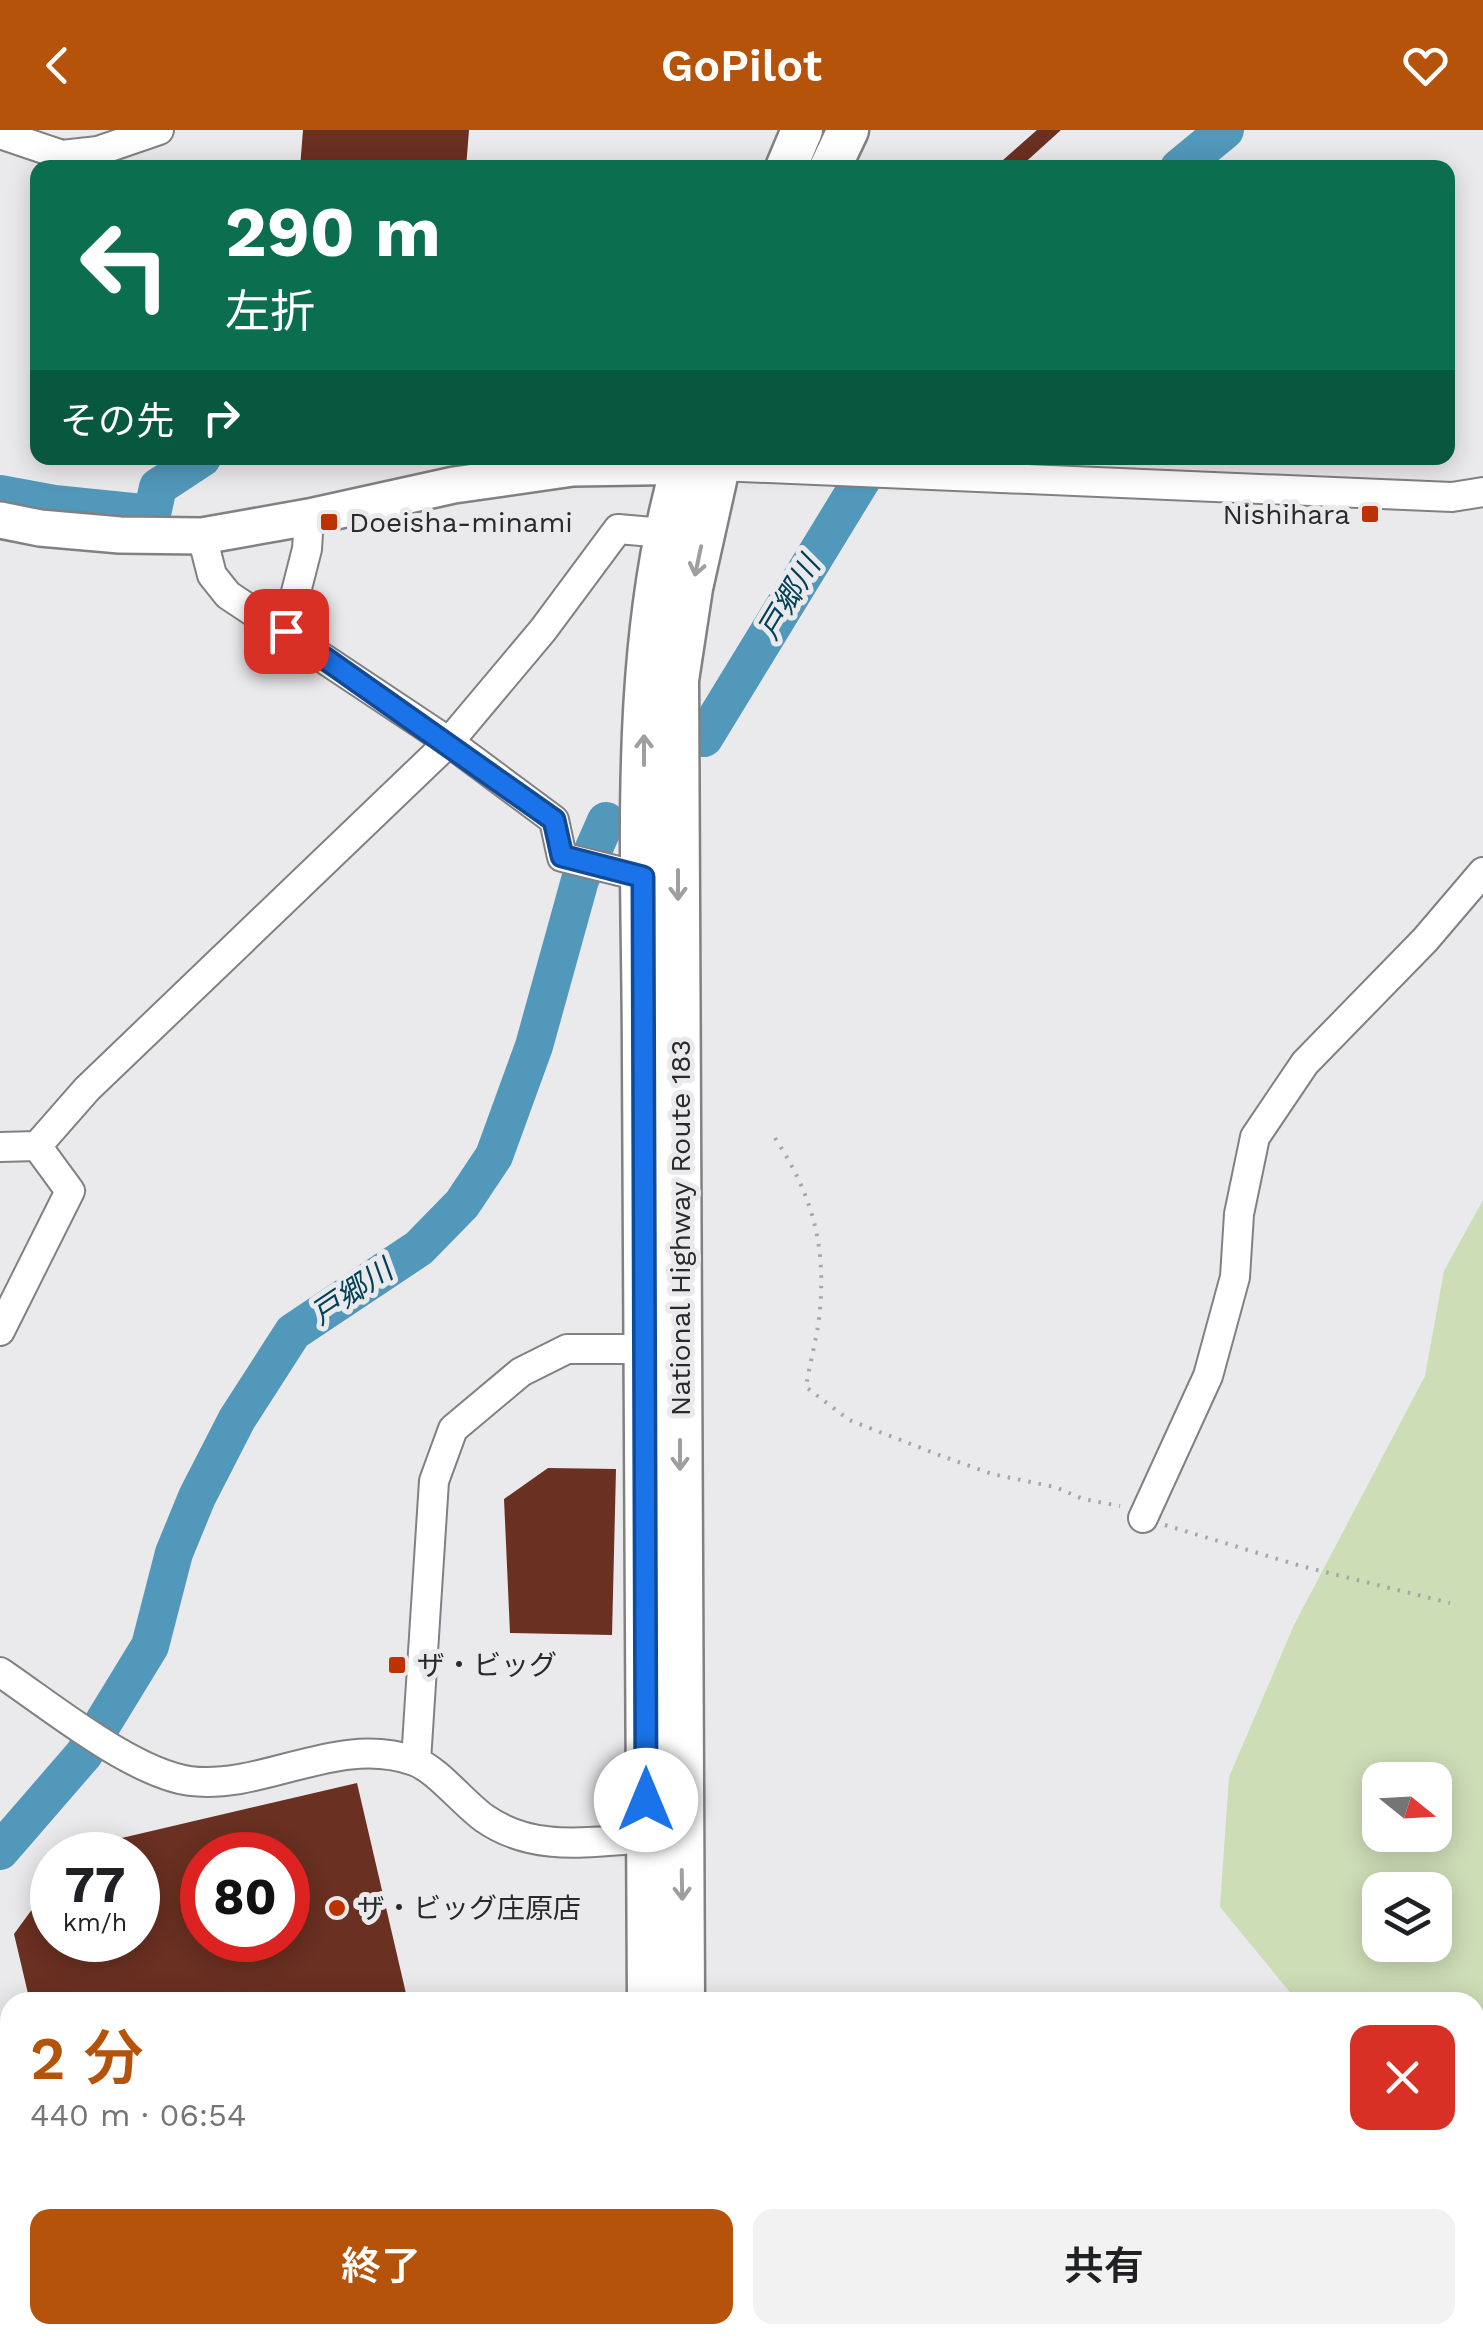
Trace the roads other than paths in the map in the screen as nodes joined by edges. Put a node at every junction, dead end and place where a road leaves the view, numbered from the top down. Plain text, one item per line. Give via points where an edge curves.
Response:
1 (159, 130) edge
2 (802, 130) edge
3 (848, 130) edge
4 (0, 134) edge
5 (789, 160) edge
6 (834, 160) edge
7 (636, 465) edge
8 (699, 465) edge
9 (701, 465) edge
10 (747, 465) edge
11 (1483, 492) edge
12 (1452, 496) junction
13 (1483, 516) edge
14 (309, 517) junction
15 (0, 520) edge
16 (664, 533) junction
17 (202, 536) junction
18 (286, 631) junction
19 (449, 742) junction
20 (1483, 872) edge
21 (643, 877) junction
22 (37, 1146) junction
23 (0, 1147) edge
24 (0, 1331) edge
25 (642, 1349) junction
26 (1143, 1518) road end
27 (0, 1672) edge
28 (416, 1761) junction
29 (664, 1838) junction
30 (649, 1992) edge
31 (683, 1992) edge

1 - 4 street via 62,156
2 - 5 highway
3 - 6 highway
7 - 14 main road via 454,485
8 - 16 highway, National Highway Route 183
9 -> 29 highway, National Highway Route 183 via 678,680
10 - 12 street
11 - 12 street
12 - 13 street
14 - 17 main road
14 - 18 street
15 - 17 main road via 120,536
16 - 19 street via 618,529
21 -> 16 highway, National Highway Route 183 via 644,690
17 - 18 street via 212,576 228,595
18 - 19 street
19 - 21 street via 554,820 562,856
19 - 22 street via 87,1089
20 - 26 street via 1305,1063 1255,1137 1235,1276 1208,1376
21 - 25 highway, National Highway Route 183
22 - 23 street
22 - 24 street via 70,1191
25 - 28 street via 567,1348 521,1372 454,1429 434,1481
25 - 29 highway, National Highway Route 183
27 - 28 street via 132,1760 188,1781 229,1781 362,1753
28 - 29 street via 487,1820 534,1841
29 - 30 highway, National Highway Route 183
29 -> 31 highway, National Highway Route 183

